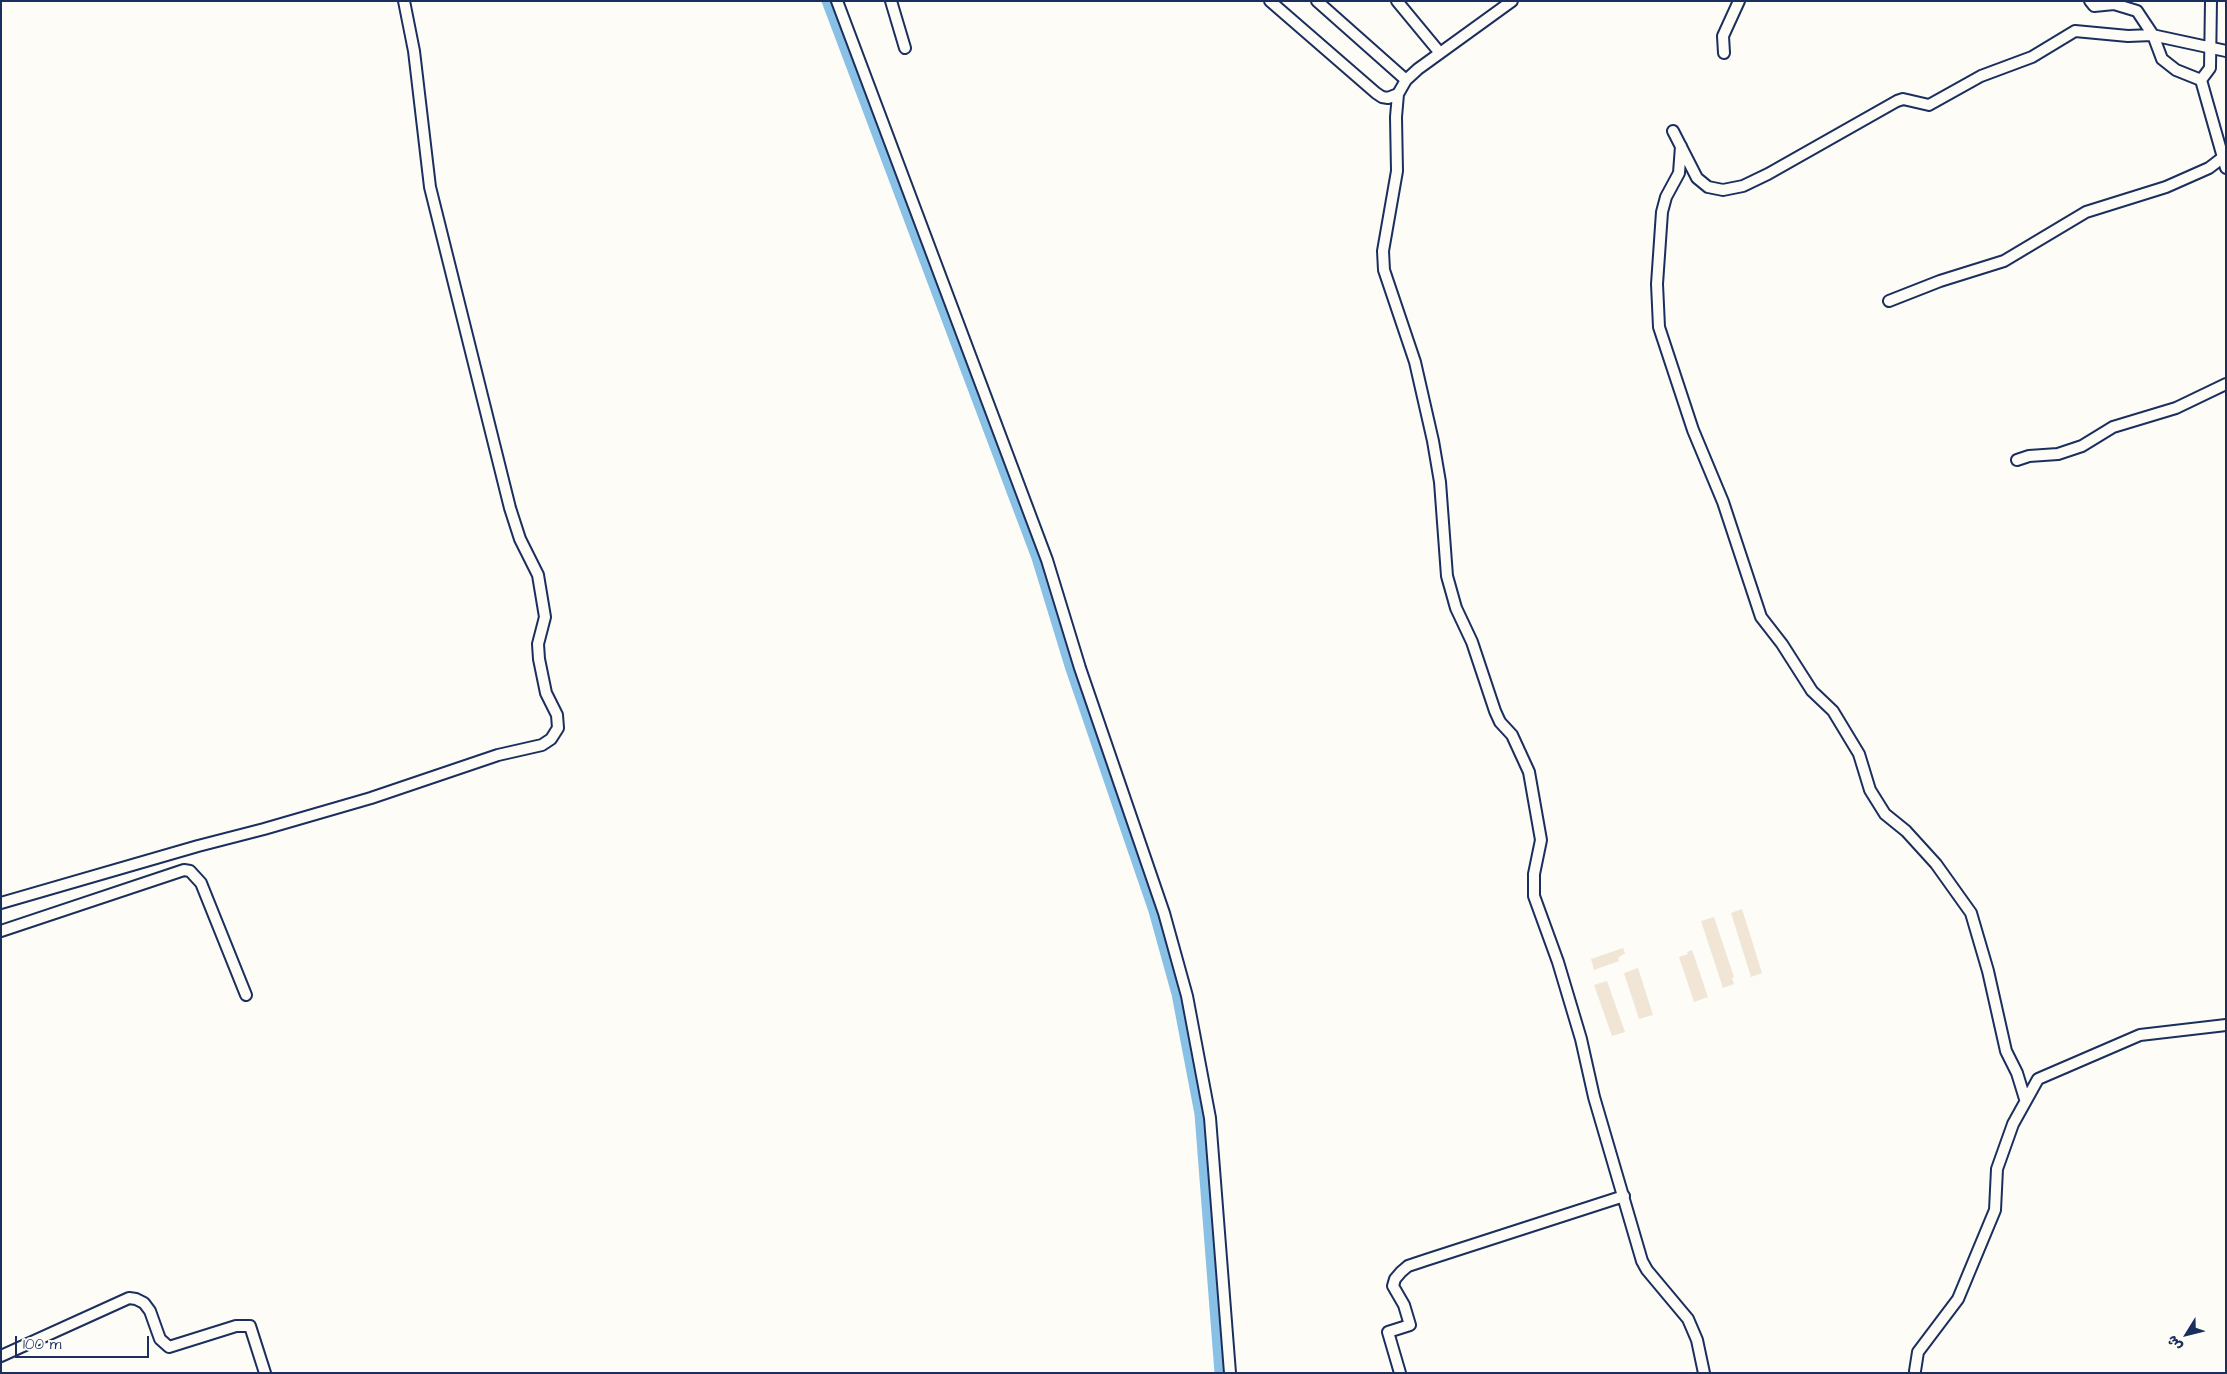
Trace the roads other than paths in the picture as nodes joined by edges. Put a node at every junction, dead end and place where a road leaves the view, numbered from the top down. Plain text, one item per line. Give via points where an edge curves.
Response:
1 (404, 1) edge
2 (836, 1) edge
3 (891, 1) edge
4 (1270, 1) edge
5 (1317, 1) edge
6 (1397, 1) edge
7 (1512, 1) edge
8 (1739, 1) edge
9 (2090, 1) edge
10 (2211, 1) edge
11 (2154, 35) junction
12 (905, 48) dead end
13 (2211, 48) junction
14 (2226, 51) edge
15 (1724, 53) dead end
16 (1440, 54) junction
17 (1406, 80) junction
18 (2201, 80) junction
19 (1398, 94) junction
20 (1673, 131) dead end
21 (1681, 146) junction
22 (2224, 155) edge
23 (2226, 168) edge
24 (1889, 301) dead end
25 (2226, 384) edge
26 (2017, 460) dead end
27 (1, 903) edge
28 (1, 931) edge
29 (246, 995) dead end
30 (2226, 1025) edge
31 (2025, 1099) junction
32 (1624, 1196) junction
33 (1, 1356) edge
34 (1914, 1371) dead end
35 (264, 1373) edge
36 (1230, 1373) edge
37 (1400, 1373) edge
38 (1704, 1373) edge

1 - 27 street via 414,52 430,187 510,508 539,582 545,617 538,659 546,693 558,715 558,728 542,745 498,755 371,798
2 - 36 street via 1047,560 1080,668 1164,913 1188,996 1210,1118
3 - 12 street
4 - 19 street via 1376,93 1388,98
5 - 17 street
6 - 16 street
7 - 16 street
8 - 15 street via 1723,36
9 - 11 street via 2094,6 2114,4 2137,11
10 - 13 street
11 - 13 street
11 - 18 street via 2162,59 2176,70
11 - 21 street via 2075,31 2032,57 1981,76 1929,105 1903,99 1896,101 1743,186 1723,190 1708,187 1697,178
13 - 14 street
13 - 18 street via 2210,68
16 - 17 street
17 - 19 street
18 - 22 street
19 - 32 street via 1397,171 1383,251 1384,270 1415,362 1432,441 1440,482 1447,576 1495,711 1512,735 1529,772 1540,840 1534,896 1563,979
20 - 21 street
21 - 31 street via 1680,173 1666,197 1662,212 1657,284 1659,327 1693,430 1723,502 1761,617 1812,691 1833,710 1859,754 1870,790 1885,814 1906,830 1936,864 1971,913 2006,1051
22 - 23 street
22 - 24 street via 2209,168 2166,187 2086,212 2004,261
25 - 26 street via 2176,408 2113,427 2082,446 2058,454
28 - 29 street via 184,870 190,871 201,883
30 - 31 street via 2140,1035 2038,1079
31 - 34 street via 1997,1170 1995,1210 1958,1299 1918,1352
32 - 37 street via 1408,1266 1400,1272 1393,1286 1404,1304 1410,1325 1388,1332
32 - 38 street via 1642,1261 1688,1319 1697,1340
33 - 35 street via 119,1302 136,1299 150,1311 160,1339 169,1347 236,1326 250,1326

